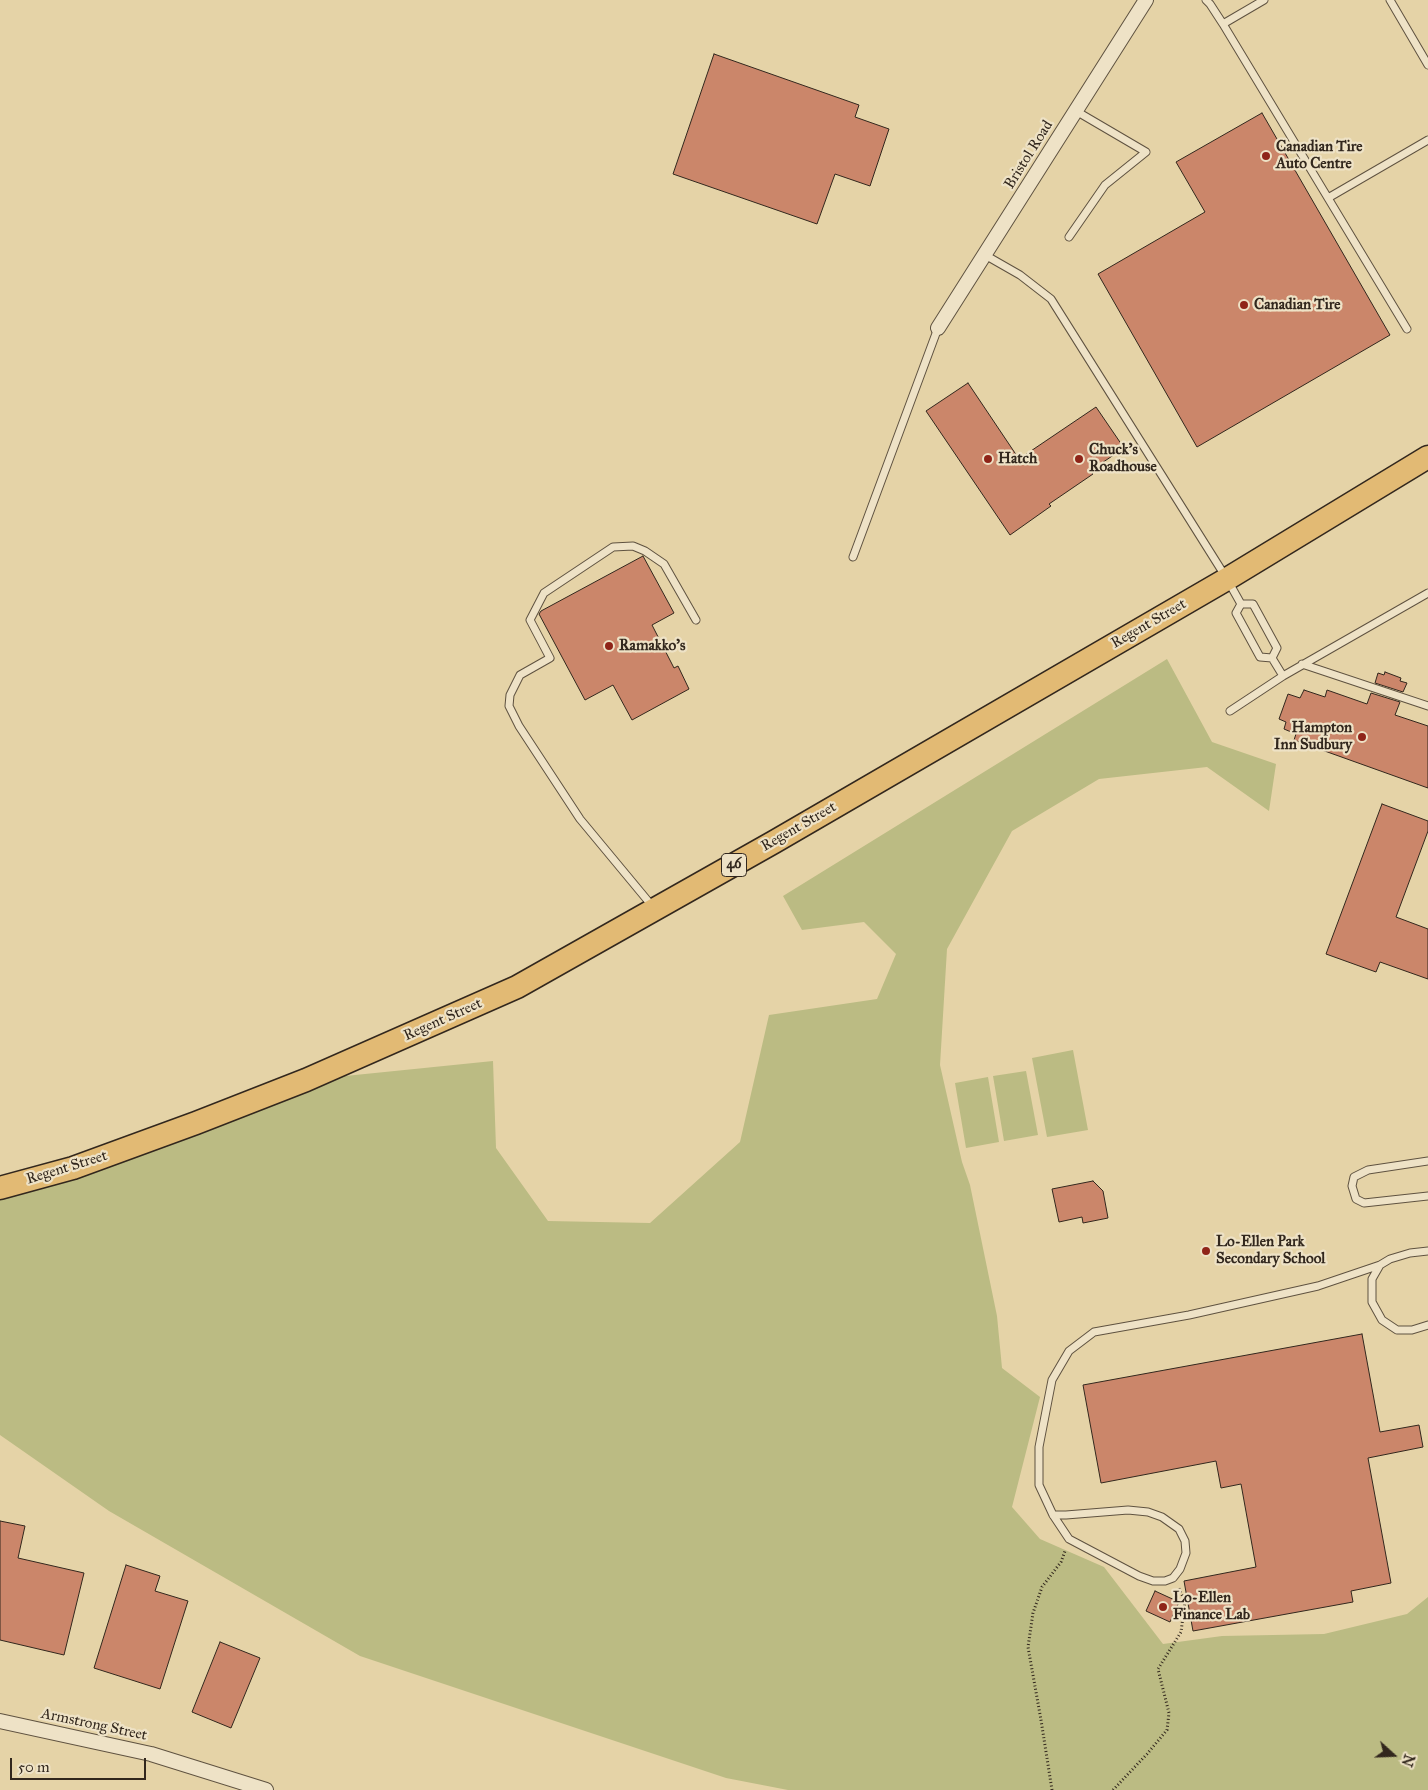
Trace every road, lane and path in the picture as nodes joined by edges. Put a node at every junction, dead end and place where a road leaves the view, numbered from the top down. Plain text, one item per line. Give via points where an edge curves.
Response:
1 (1146, 0) edge
2 (1206, 0) edge
3 (1264, 0) edge
4 (1390, 0) edge
5 (1223, 24) junction
6 (1428, 65) edge
7 (1076, 111) junction
8 (1428, 140) edge
9 (1328, 198) junction
10 (1069, 237) dead end
11 (985, 256) junction
12 (938, 328) joint
13 (1407, 329) dead end
14 (1428, 457) edge
15 (853, 557) dead end
16 (1227, 579) junction
17 (1428, 595) edge
18 (1241, 604) junction
19 (696, 620) dead end
20 (1272, 658) junction
21 (1302, 664) junction
22 (1283, 676) junction
23 (1428, 706) edge
24 (1230, 711) dead end
25 (655, 909) junction
26 (1428, 1161) edge
27 (0, 1188) edge
28 (1428, 1196) edge
29 (1428, 1251) edge
30 (1380, 1265) junction
31 (1428, 1325) edge
32 (1053, 1515) junction
33 (1069, 1539) junction
34 (1173, 1578) junction
35 (0, 1721) edge
36 (263, 1790) edge
37 (1052, 1790) edge
38 (1113, 1790) edge

1 - 7 street, Bristol Road
2 - 5 lane
3 - 5 lane
4 - 6 lane
5 - 9 lane
7 - 10 lane via 1146,152 1105,185
7 - 11 street, Bristol Road
8 - 9 lane
9 - 13 lane
11 - 12 street, Bristol Road
11 - 16 lane via 1020,275 1050,299
12 - 15 lane
14 - 16 main road, Regent Street / 46
16 - 18 lane
16 - 25 main road, Regent Street / 46
17 - 21 lane
18 - 20 lane via 1236,613 1260,657
18 - 20 lane via 1253,604 1277,648
19 - 25 lane via 664,564 633,546 613,547 544,593 530,620 550,658 520,675 510,695 509,706 519,726 580,819
20 - 22 lane
21 - 22 lane
21 - 23 lane
22 - 24 lane
25 - 27 main road, Regent Street / 46 via 517,987 306,1080 73,1168
26 - 28 lane via 1368,1170 1354,1177 1352,1186 1356,1199 1364,1203
29 - 30 lane via 1410,1253
30 - 31 lane via 1372,1280 1372,1302 1382,1320 1396,1330
30 - 32 lane via 1318,1286 1094,1332 1068,1350 1052,1380 1039,1447 1039,1485
32 - 33 lane
32 - 34 lane via 1128,1510 1162,1517 1180,1529 1185,1541 1186,1553
33 - 34 lane via 1139,1576 1153,1581
33 - 37 path via 1061,1562 1042,1587 1033,1613 1028,1648
34 - 38 path via 1185,1601 1181,1632 1158,1669 1169,1713 1167,1730
35 - 36 street, Armstrong Street via 151,1754

